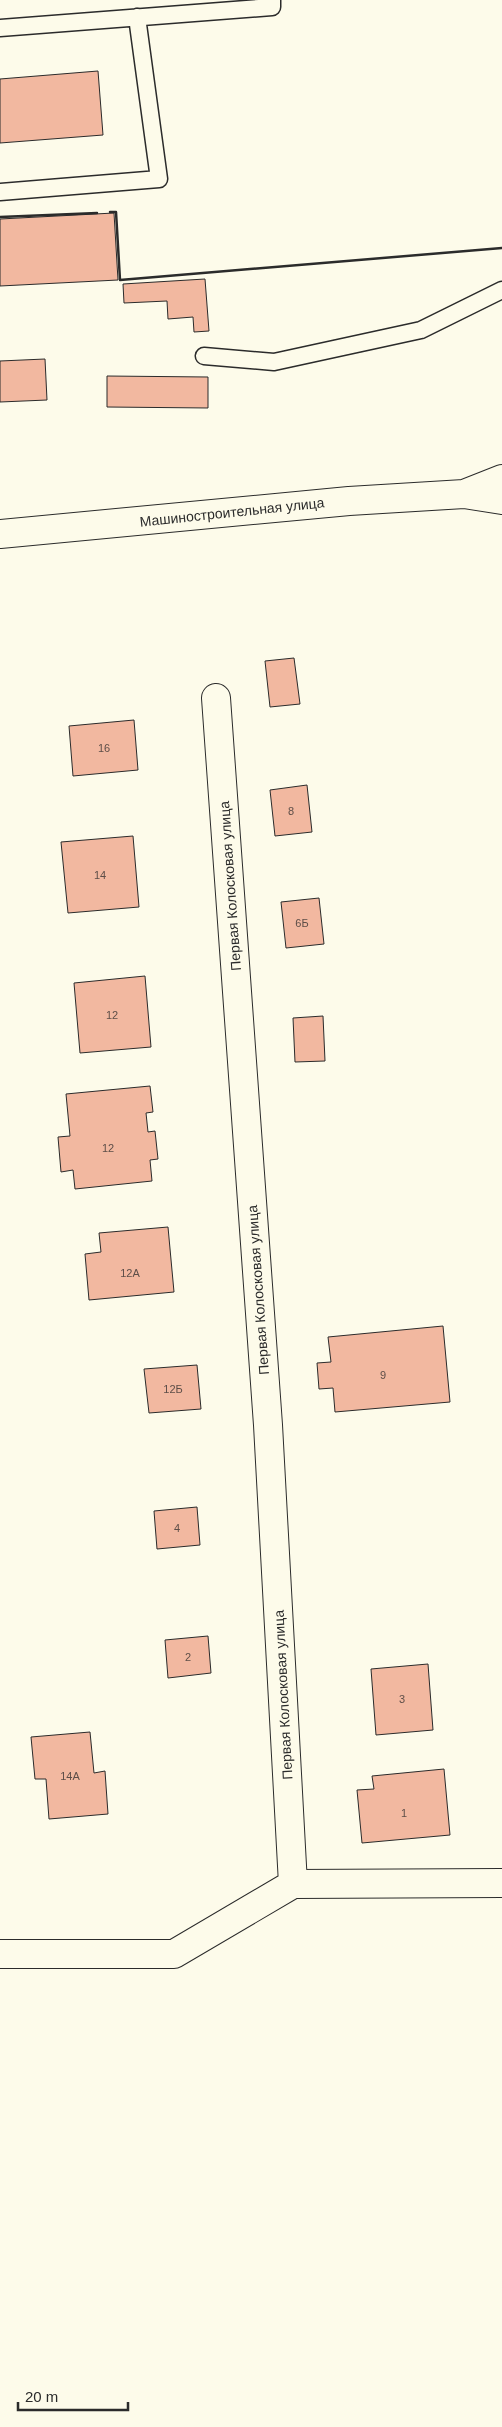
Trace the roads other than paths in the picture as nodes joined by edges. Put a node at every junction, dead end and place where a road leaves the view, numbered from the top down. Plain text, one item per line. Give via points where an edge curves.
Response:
1 (272, 0) edge
2 (137, 17) junction
3 (0, 28) edge
4 (0, 192) edge
5 (502, 290) edge
6 (204, 356) dead end
7 (502, 479) edge
8 (464, 494) junction
9 (502, 500) edge
10 (0, 534) edge
11 (216, 698) dead end
12 (502, 1883) edge
13 (293, 1884) junction
14 (0, 1954) edge

1 - 2 lane via 272,6
2 - 3 lane
2 - 4 lane via 159,179
5 - 6 lane via 421,330 274,362
7 - 8 street, Машиностроительная улица
8 - 9 street, Машиностроительная улица
8 - 10 street, Машиностроительная улица via 349,501
11 - 13 street, Первая Колосковая улица via 267,1415
12 - 13 street
13 - 14 street via 174,1954

